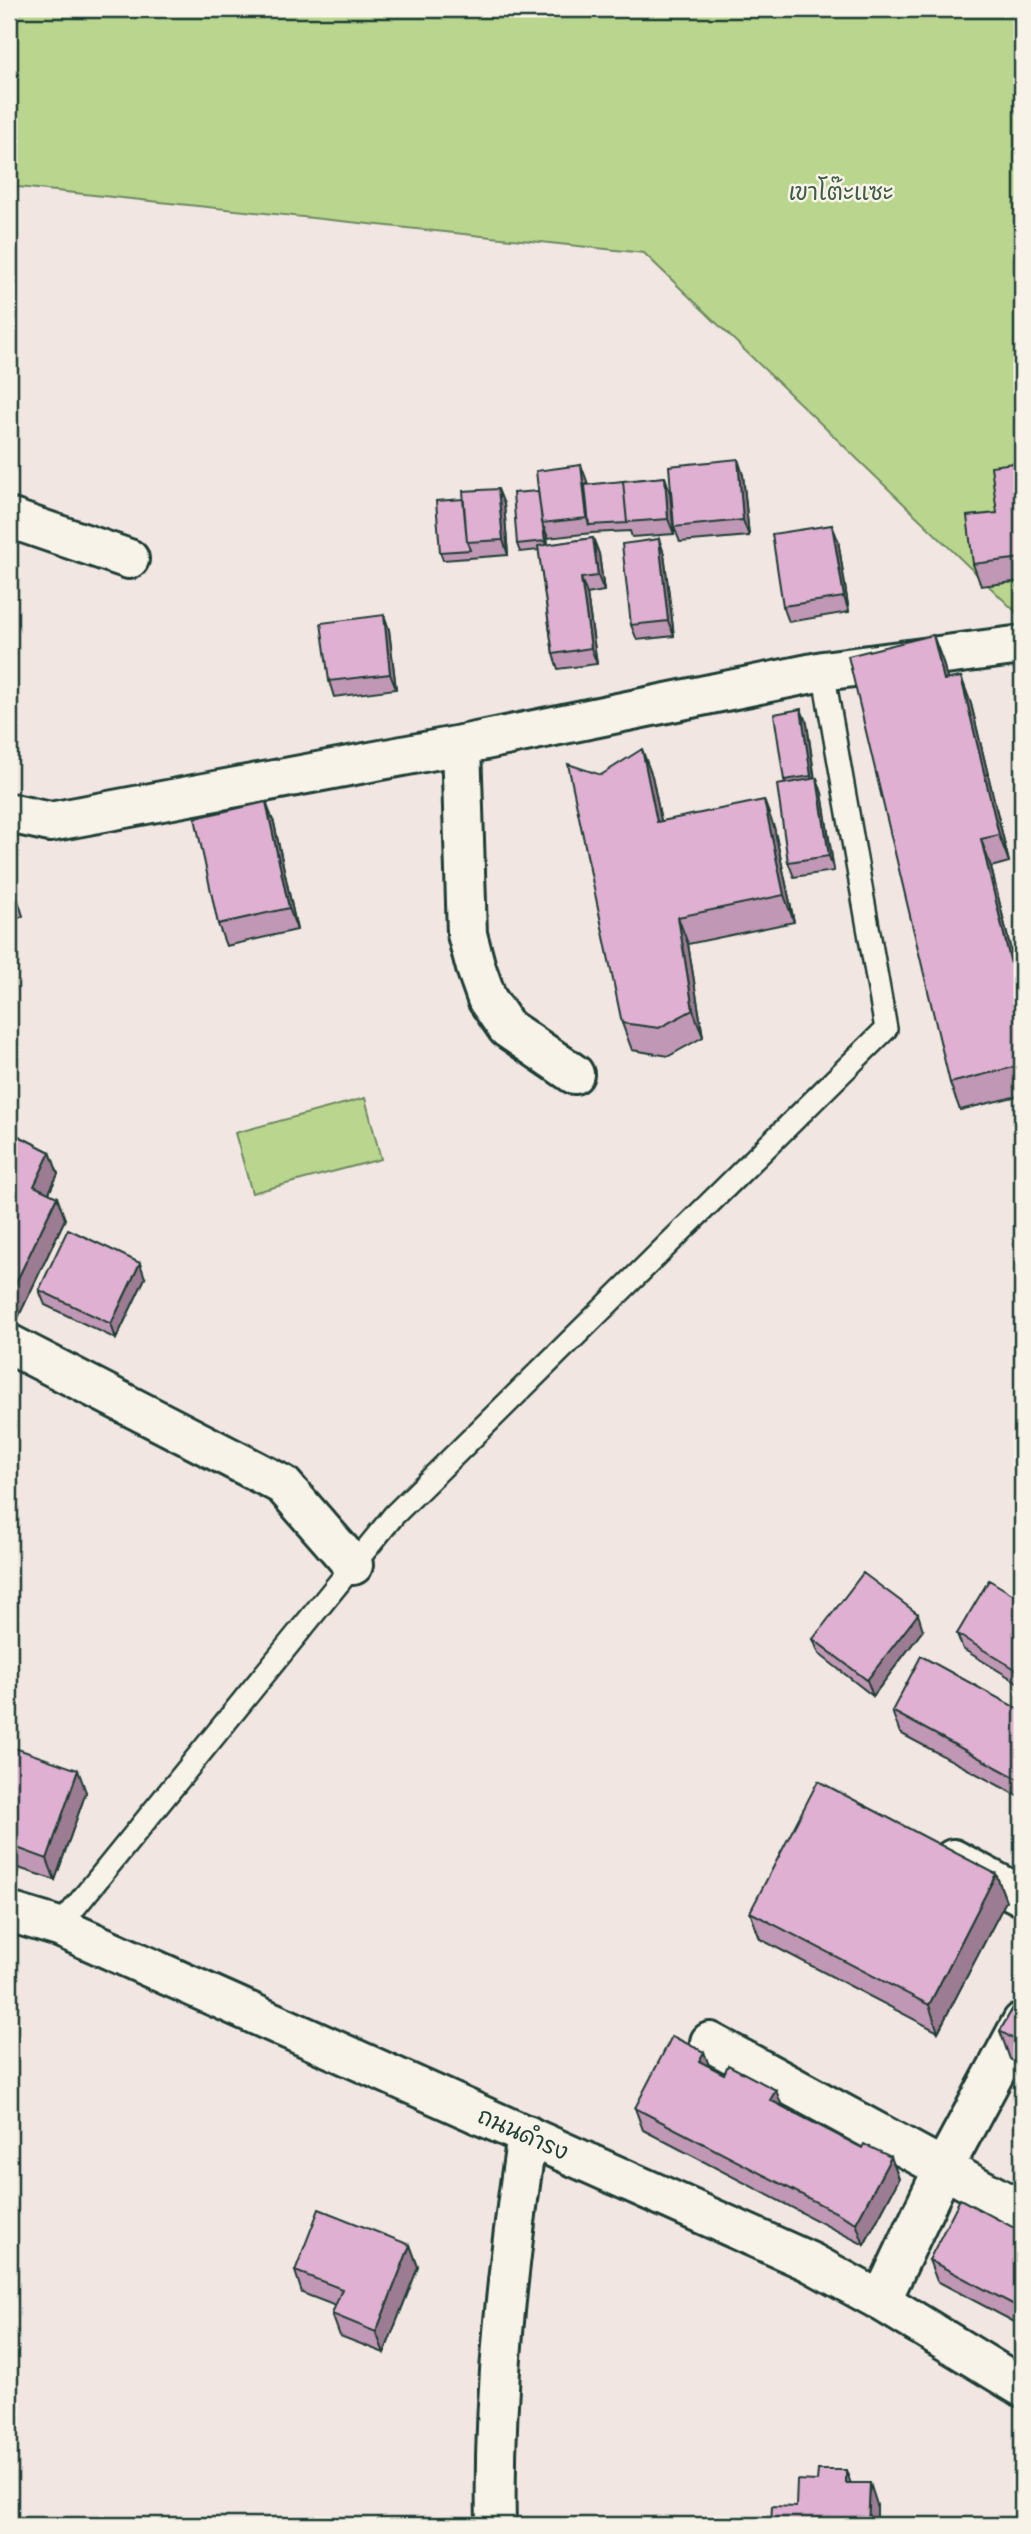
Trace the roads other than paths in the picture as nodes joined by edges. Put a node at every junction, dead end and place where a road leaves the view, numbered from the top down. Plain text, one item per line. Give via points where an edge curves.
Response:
1 (9, 518) edge
2 (129, 559) dead end
3 (1022, 645) edge
4 (823, 671) junction
5 (461, 745) junction
6 (9, 813) edge
7 (575, 1074) dead end
8 (9, 1344) edge
9 (353, 1565) junction
10 (917, 1840) edge
11 (1022, 1896) edge
12 (9, 1912) edge
13 (59, 1927) junction
14 (1022, 2022) edge
15 (710, 2042) dead end
16 (527, 2135) junction
17 (943, 2169) junction
18 (1022, 2211) edge
19 (881, 2301) junction
20 (1022, 2388) edge
21 (496, 2525) edge

1 - 2 street
3 - 4 street
4 - 5 street
4 - 9 lane via 886,1029 394,1515
5 - 6 street via 50,822
5 - 7 street via 467,934 475,968 487,999 507,1028
8 - 9 street via 283,1485
9 - 13 lane
10 - 11 street
12 - 13 street, ถนนดำรง
13 - 16 street, ถนนดำรง
14 - 17 street
15 - 17 street
16 - 19 street, ถนนดำรง via 810,2262
16 - 21 street via 508,2266 498,2382
17 - 18 street
17 - 19 street
19 - 20 street, ถนนดำรง

